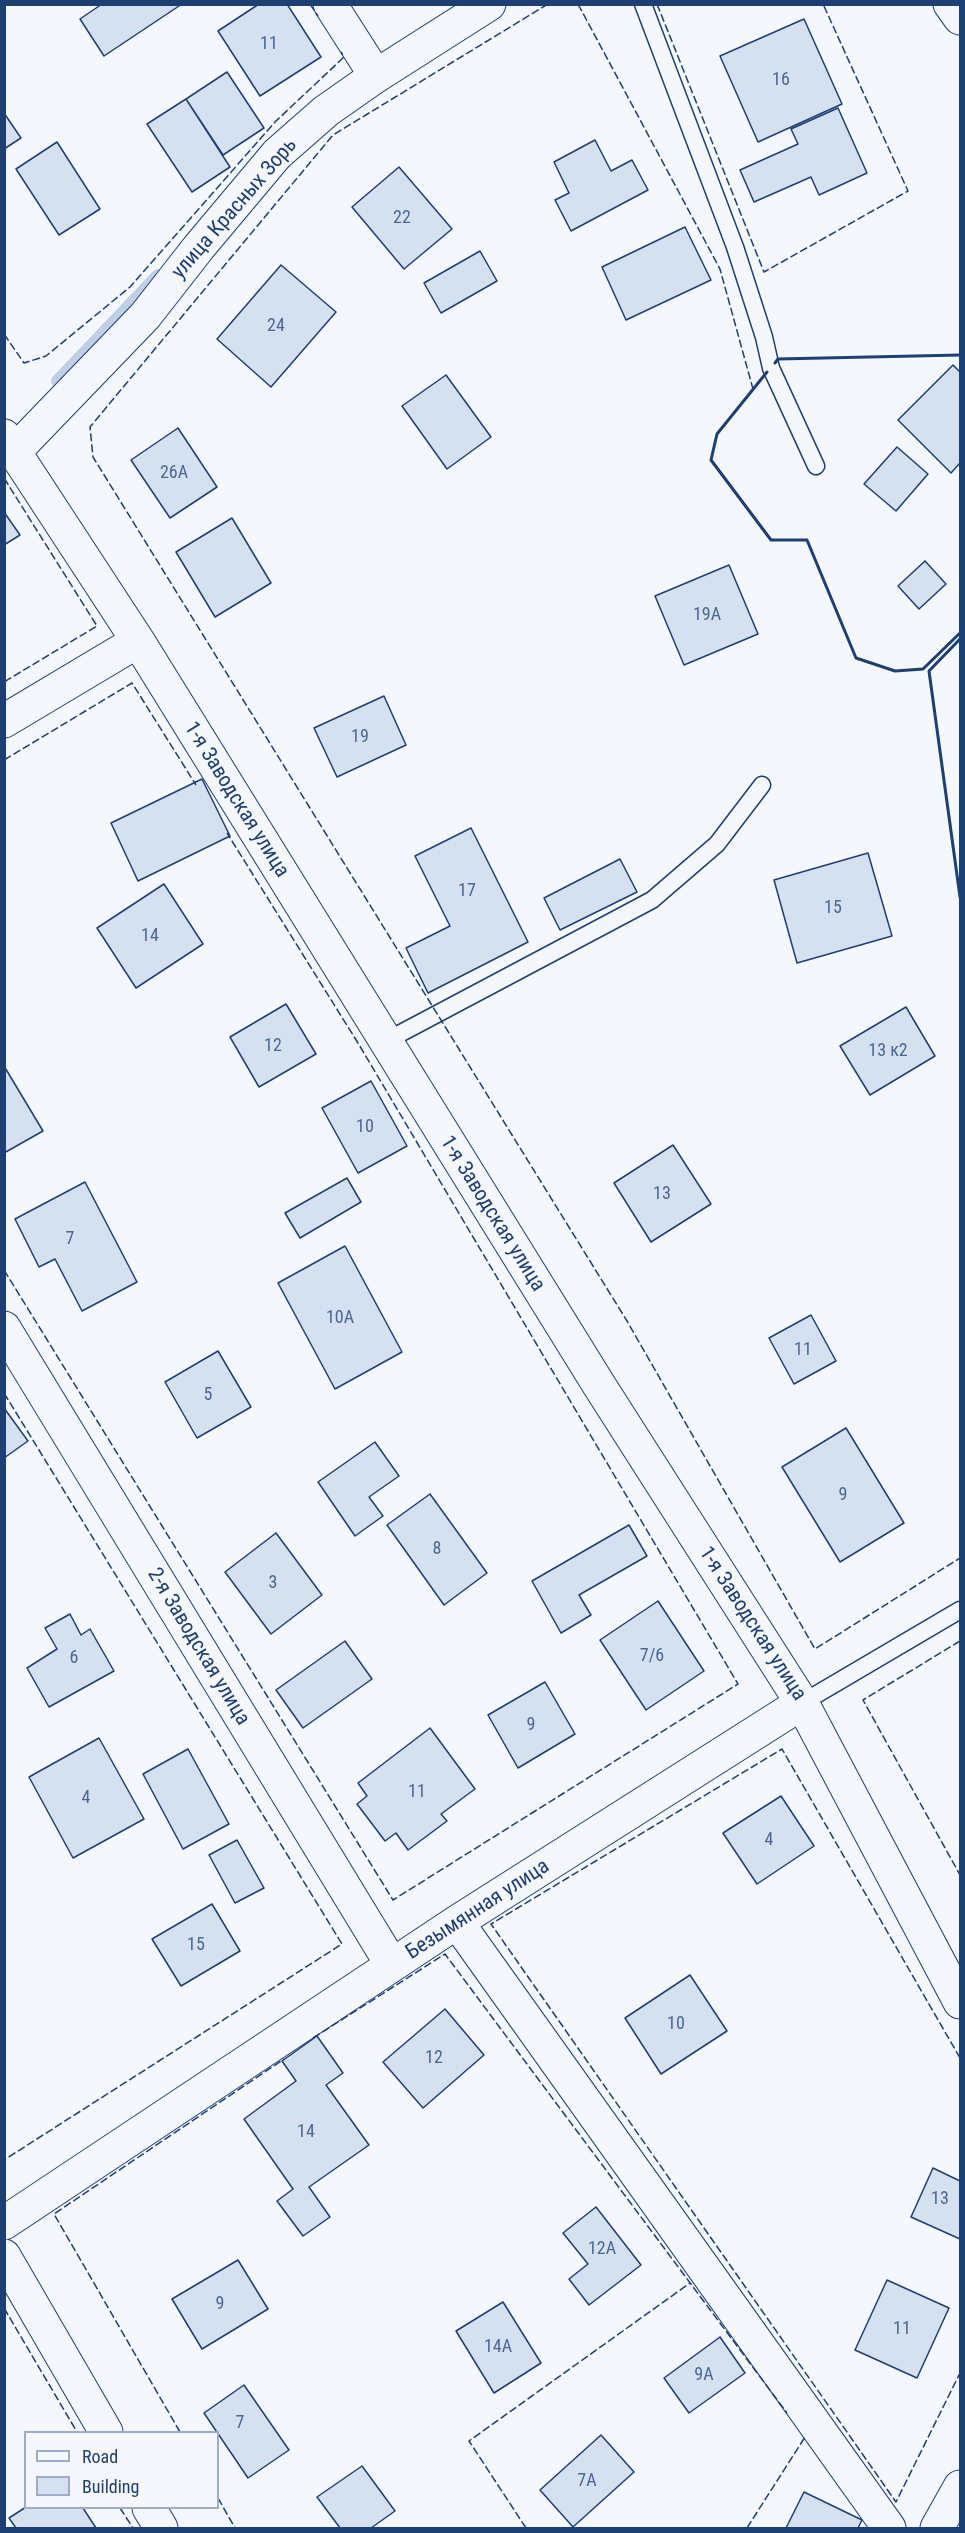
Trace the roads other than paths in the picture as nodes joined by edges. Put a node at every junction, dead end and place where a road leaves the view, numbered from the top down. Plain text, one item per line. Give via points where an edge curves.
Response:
1 (330, 4) edge
2 (489, 4) edge
3 (643, 4) edge
4 (950, 4) edge
5 (960, 18) edge
6 (370, 66) junction
7 (9, 444) edge
8 (816, 466) dead end
9 (138, 641) junction
10 (4, 721) edge
11 (762, 785) dead end
12 (386, 1041) junction
13 (4, 1328) edge
14 (960, 1610) edge
15 (802, 1703) junction
16 (457, 1922) junction
17 (392, 1965) junction
18 (960, 2002) edge
19 (4, 2223) edge
20 (4, 2256) edge
21 (105, 2431) edge
22 (960, 2487) edge
23 (150, 2509) edge
24 (161, 2529) edge
25 (889, 2529) edge
26 (937, 2529) edge

1 - 6 street
2 - 6 street, улица Красных Зорь
3 - 8 lane via 735,248 771,368
4 - 5 street
6 - 7 street, улица Красных Зорь via 327,111 277,154 146,316
7 - 9 street, 1-я Заводская улица
9 - 10 street
9 - 12 street, 1-я Заводская улица
11 - 12 lane via 717,844 652,900
12 - 15 street, 1-я Заводская улица
13 - 17 street, 2-я Заводская улица
14 - 15 lane, Безымянная улица
15 - 16 street, Безымянная улица
15 - 18 street, 1-я Заводская улица
16 - 17 street, Безымянная улица
16 - 25 street
17 - 19 street, Безымянная улица
20 - 21 street
22 - 26 street
23 - 24 street

